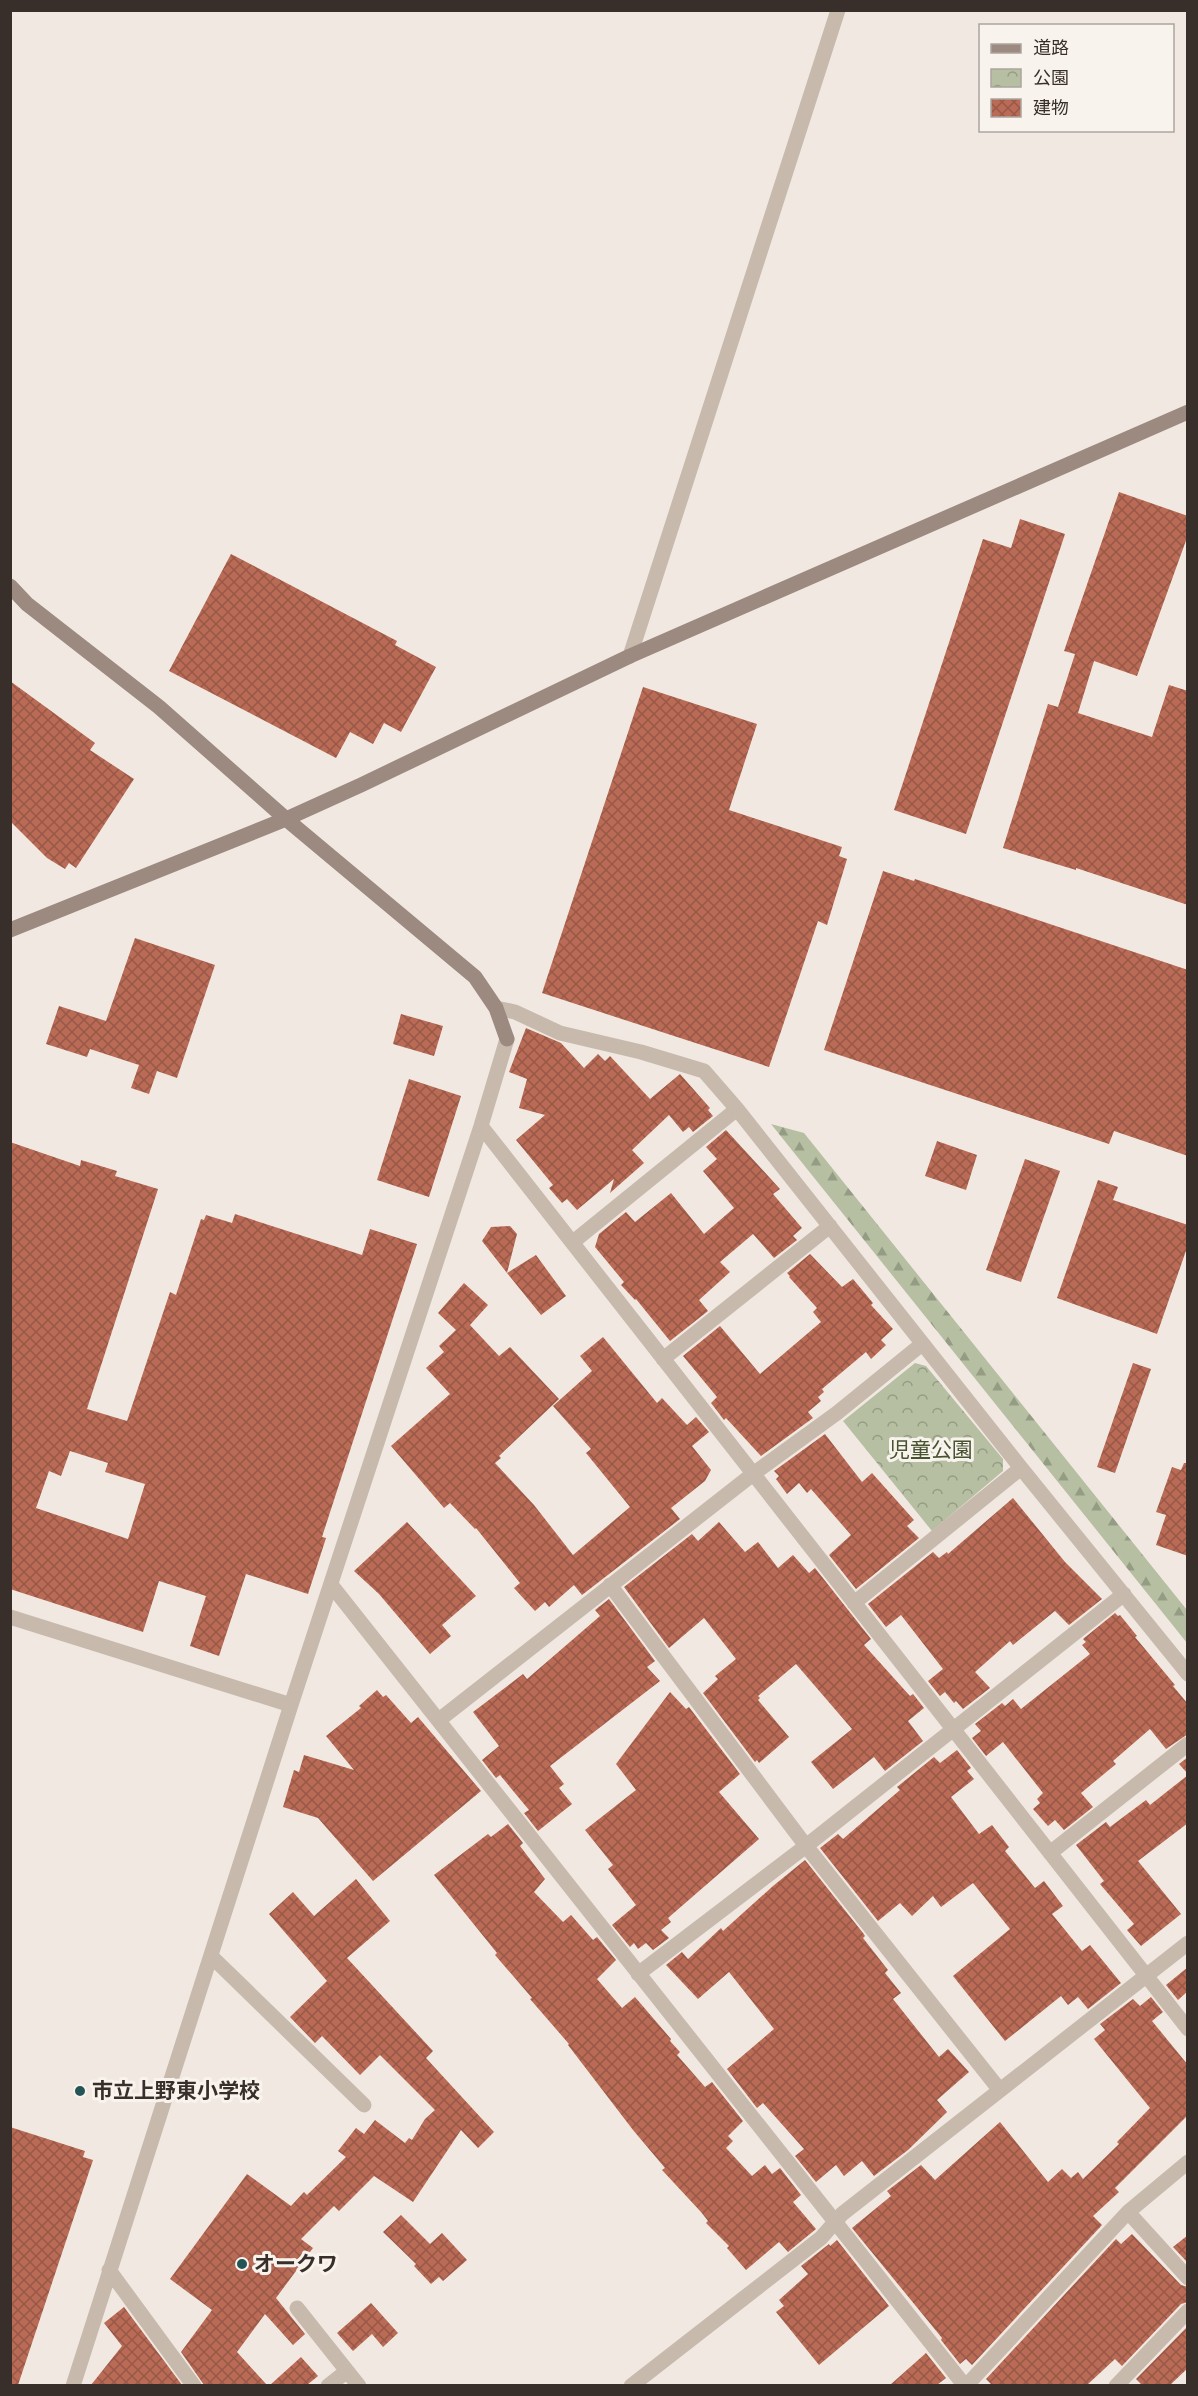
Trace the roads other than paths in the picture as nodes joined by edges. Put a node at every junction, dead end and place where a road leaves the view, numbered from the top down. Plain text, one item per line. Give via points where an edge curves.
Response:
1 (838, 10) edge
2 (1188, 412) edge
3 (10, 586) edge
4 (630, 656) junction
5 (286, 819) junction
6 (10, 930) edge
7 (496, 1008) junction
8 (737, 1109) junction
9 (481, 1126) junction
10 (830, 1226) junction
11 (573, 1242) junction
12 (922, 1344) junction
13 (663, 1359) junction
14 (1021, 1468) junction
15 (753, 1474) junction
16 (610, 1585) junction
17 (332, 1586) junction
18 (1124, 1594) junction
19 (854, 1603) junction
20 (10, 1617) edge
21 (1188, 1674) edge
22 (291, 1706) junction
23 (439, 1720) junction
24 (953, 1727) junction
25 (1188, 1744) edge
26 (806, 1846) junction
27 (1050, 1853) junction
28 (1188, 1943) edge
29 (212, 1957) junction
30 (638, 1974) junction
31 (1145, 1975) junction
32 (1188, 2029) edge
33 (999, 2089) junction
34 (364, 2105) dead end
35 (1188, 2162) edge
36 (1128, 2212) junction
37 (835, 2223) junction
38 (109, 2270) junction
39 (1188, 2278) edge
40 (297, 2308) dead end
41 (1188, 2311) edge
42 (347, 2371) junction
43 (73, 2385) edge
44 (194, 2385) edge
45 (328, 2385) edge
46 (358, 2385) edge
47 (631, 2385) edge
48 (965, 2385) edge
49 (1116, 2385) edge

1 - 4 street
2 - 4 street
3 - 5 street via 27,604 159,707
4 - 5 street
5 - 6 street
5 - 7 street via 475,976
7 - 8 street via 515,1012 560,1033 704,1071
7 - 9 street via 507,1039
8 - 10 street
8 - 11 street
9 - 11 street
9 - 17 street
10 - 12 street
10 - 13 street
11 - 13 street
12 - 14 street
12 - 15 street
13 - 15 street
14 - 18 street
14 - 19 street
15 - 16 street
15 - 19 street
16 - 23 street
16 - 26 street
17 - 22 street
17 - 23 street
18 - 21 street
18 - 24 street
19 - 24 street
20 - 22 street
22 - 29 street
23 - 30 street
24 - 26 street
24 - 27 street
25 - 27 street
26 - 30 street
26 - 33 street
27 - 31 street
28 - 31 street
29 - 34 street
29 - 38 street
30 - 37 street
31 - 32 street
31 - 33 street
33 - 37 street
35 - 36 street
36 - 39 street
36 - 48 street
37 - 47 street via 821,2238
37 - 48 street
38 - 43 street
38 - 44 street
40 - 42 street
41 - 49 street
42 - 45 street
42 - 46 street

